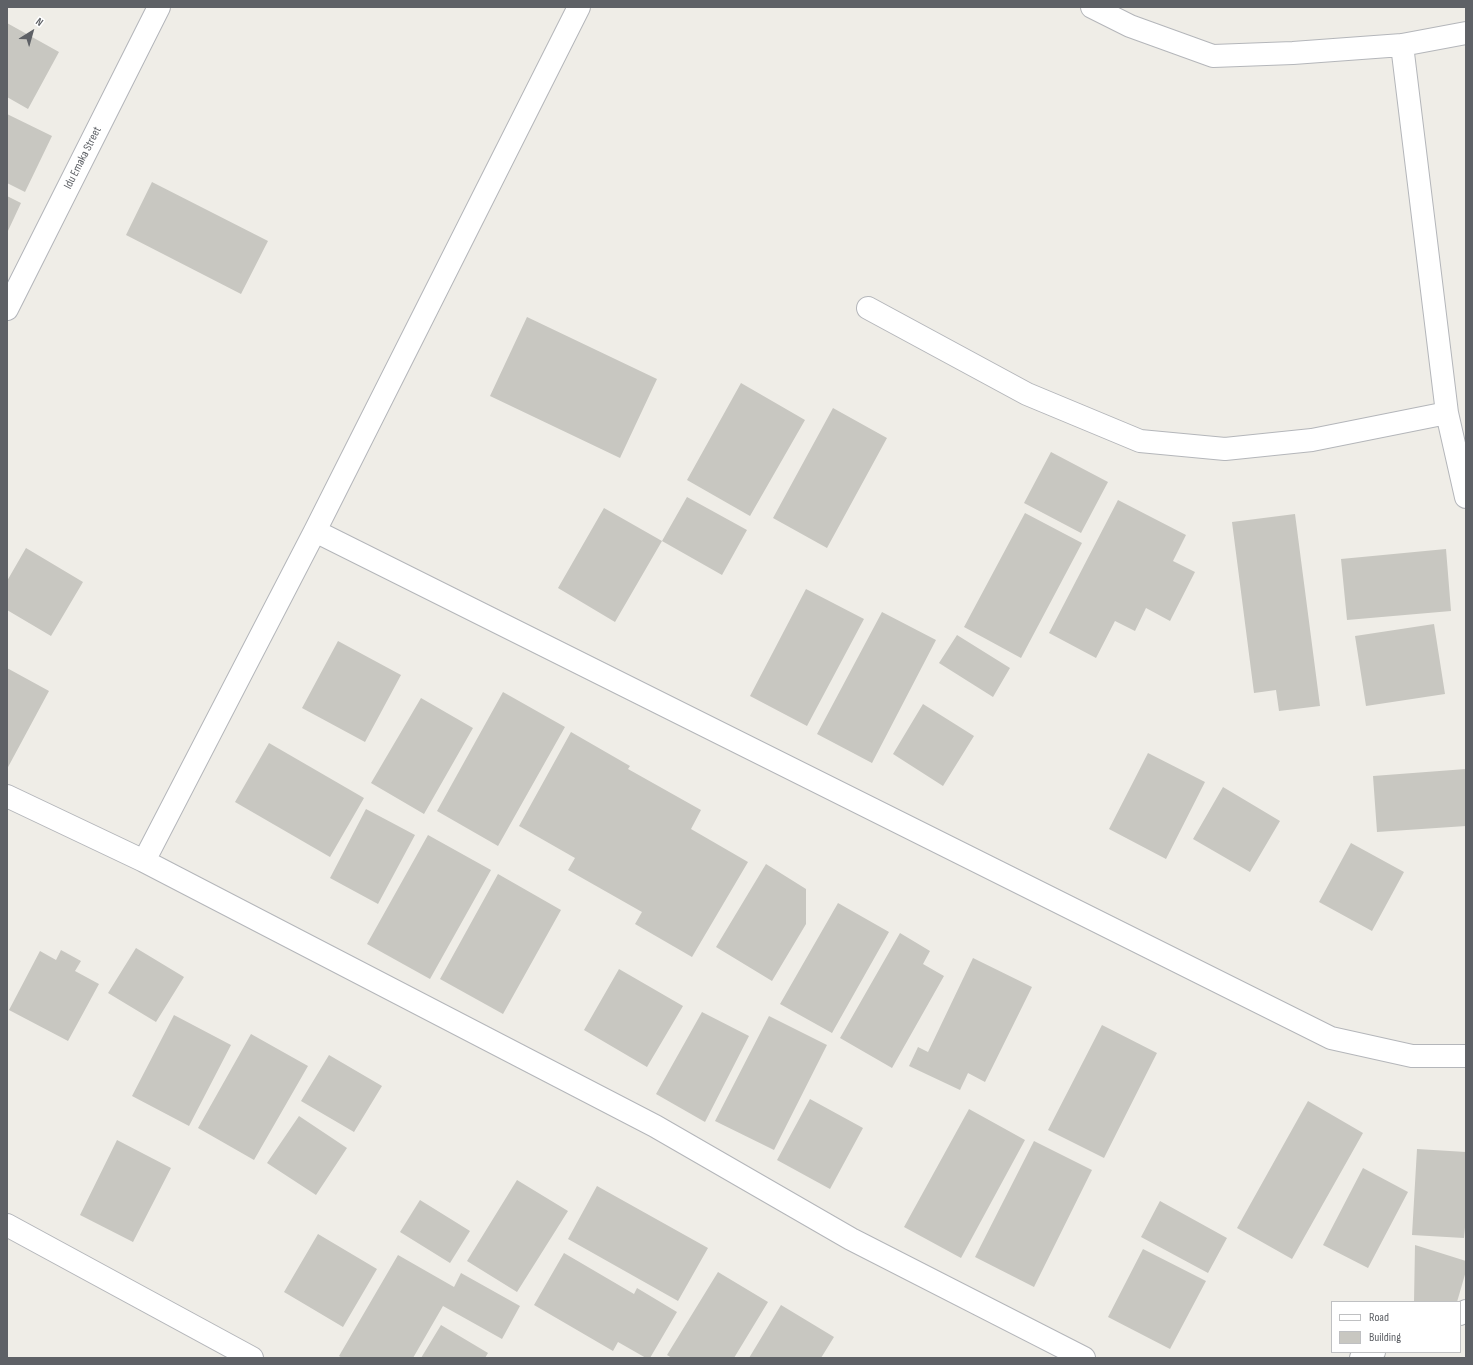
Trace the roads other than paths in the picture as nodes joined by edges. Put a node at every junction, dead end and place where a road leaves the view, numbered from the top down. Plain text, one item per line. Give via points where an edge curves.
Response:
1 (159, 7) edge
2 (579, 7) edge
3 (1092, 7) edge
4 (1466, 33) edge
5 (1402, 45) junction
6 (868, 308) dead end
7 (7, 309) edge
8 (1446, 413) junction
9 (1466, 497) edge
10 (315, 532) junction
11 (7, 796) edge
12 (144, 862) junction
13 (1466, 1056) edge
14 (7, 1225) edge
15 (1372, 1353) edge
16 (252, 1358) edge
17 (1084, 1358) edge
18 (1360, 1358) edge

1 - 7 street, Idu Emaka Street
2 - 10 street
3 - 5 street via 1130,26 1213,56
4 - 5 street
5 - 8 street
6 - 8 street via 1027,394 1140,442 1225,450 1312,440
8 - 9 street
10 - 12 street
10 - 13 street via 1331,1038 1412,1056
11 - 12 street
12 - 17 street via 655,1126 852,1239
14 - 16 street
15 - 18 street

